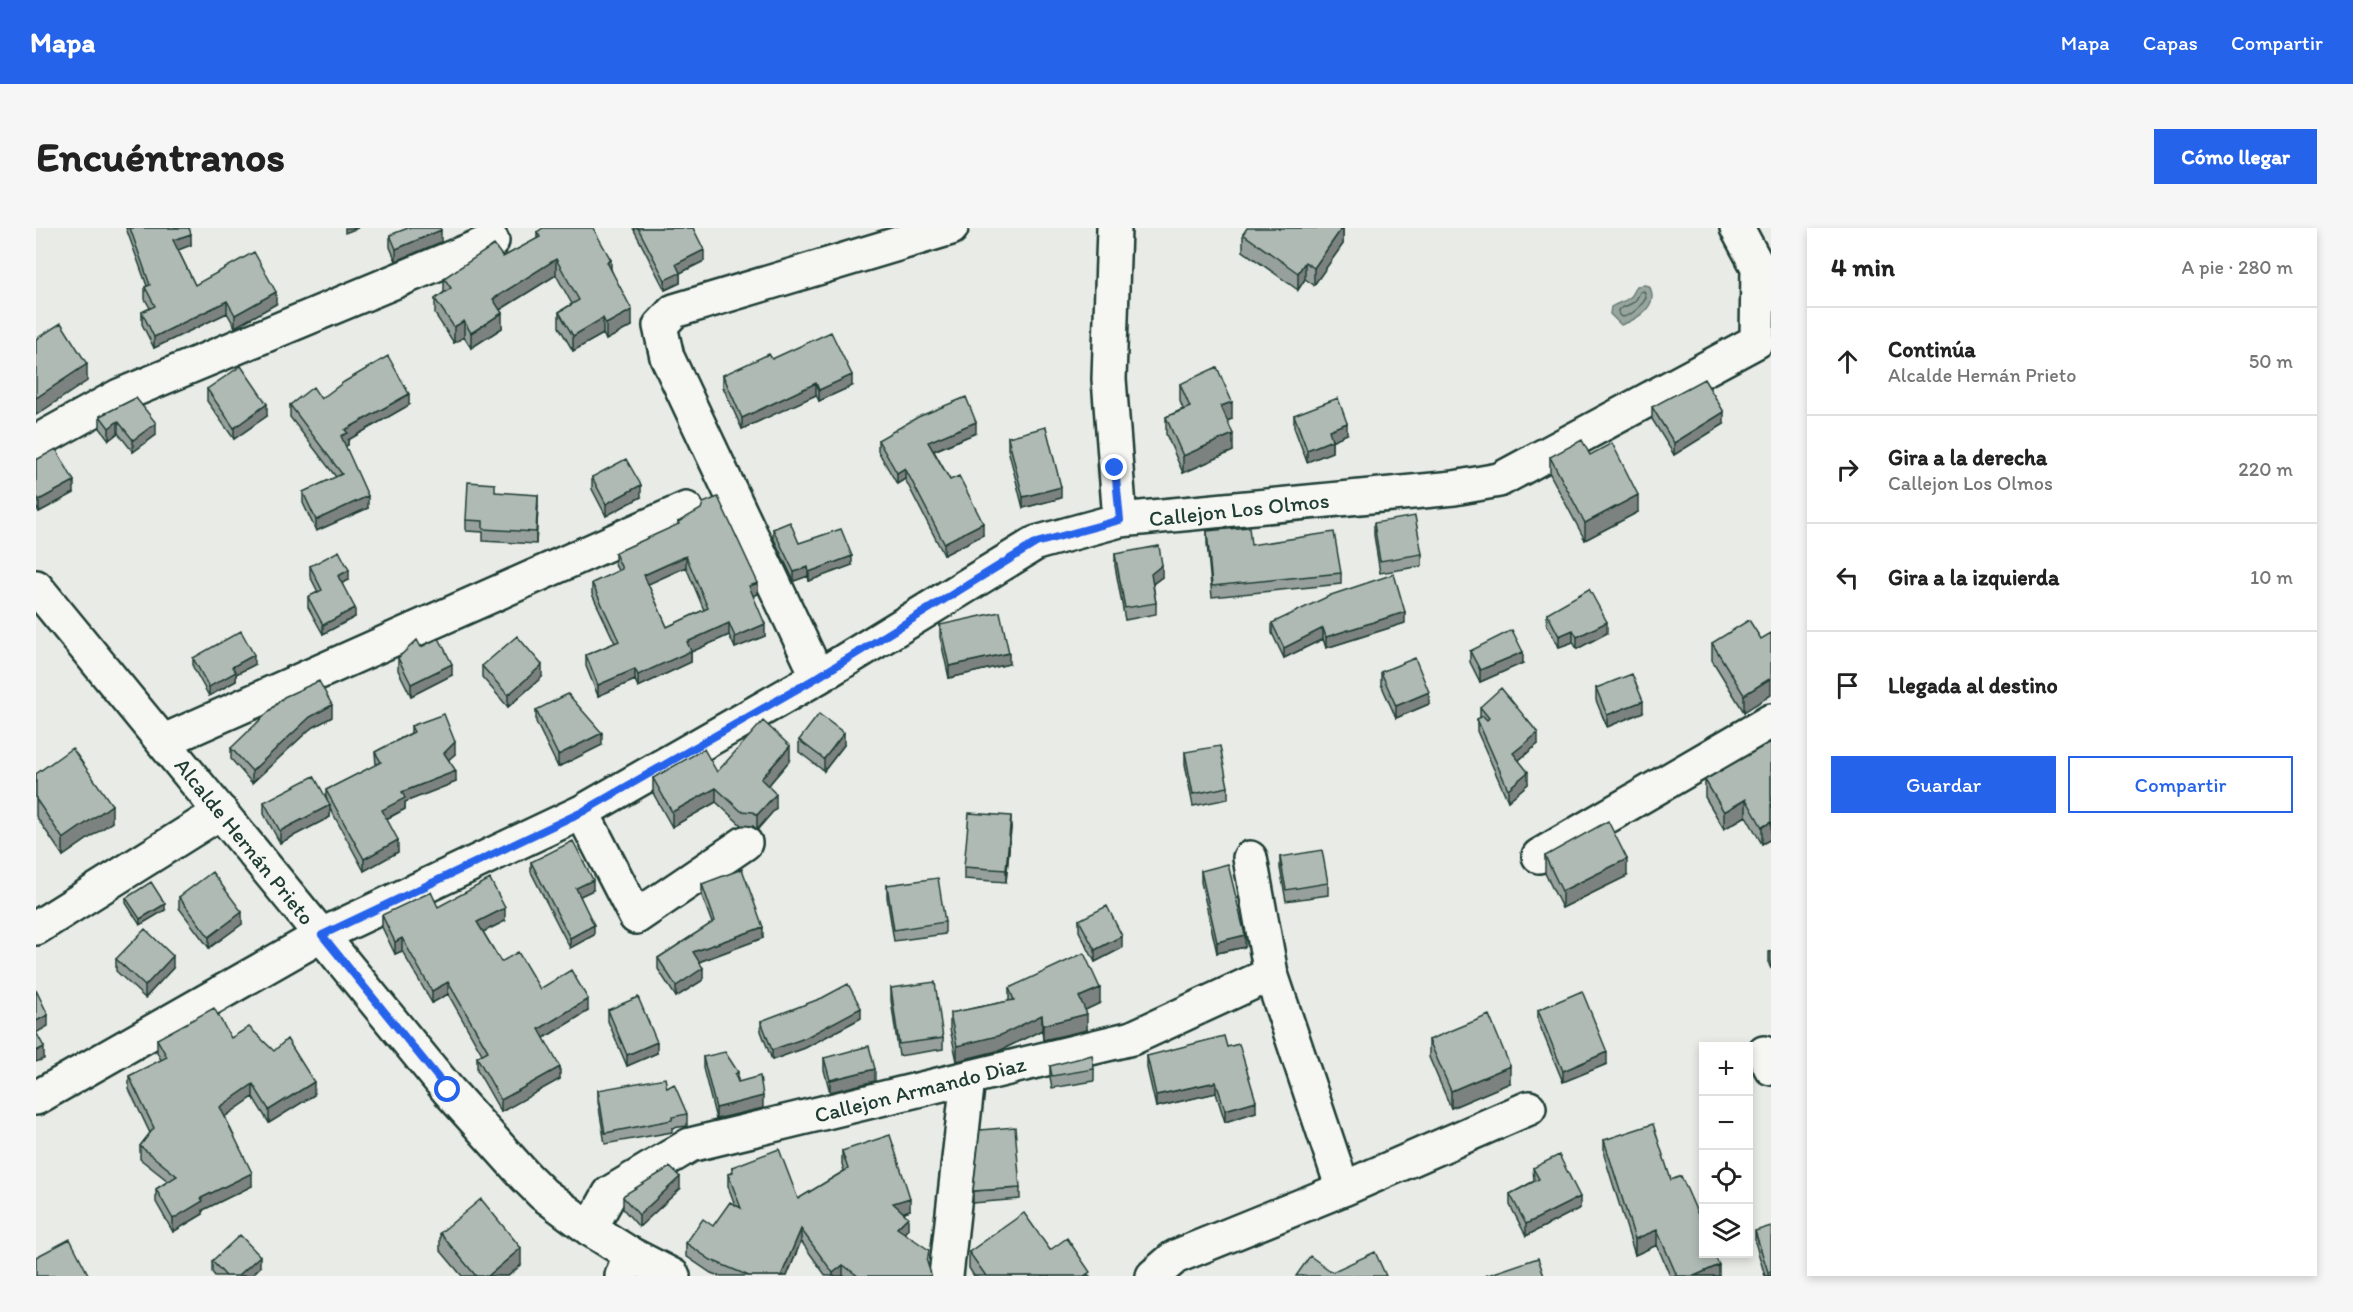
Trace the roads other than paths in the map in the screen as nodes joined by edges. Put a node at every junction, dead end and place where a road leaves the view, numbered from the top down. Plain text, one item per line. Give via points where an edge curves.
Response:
1 (951, 228) edge
2 (1114, 228) edge
3 (1737, 228) edge
4 (492, 241) dead end
5 (36, 442) edge
6 (686, 509) dead end
7 (1120, 520) junction
8 (36, 587) edge
9 (818, 677) junction
10 (1771, 721) edge
11 (164, 741) junction
12 (220, 812) junction
13 (582, 812) junction
14 (745, 843) dead end
15 (1539, 856) dead end
16 (1250, 858) dead end
17 (36, 928) edge
18 (322, 935) junction
19 (1271, 974) junction
20 (968, 1078) junction
21 (36, 1098) edge
22 (1529, 1108) dead end
23 (1343, 1189) junction
24 (590, 1229) junction
25 (626, 1265) edge
26 (673, 1276) edge
27 (946, 1276) edge
28 (1153, 1276) edge

1 - 9 street via 674,311 660,326 667,357
2 - 7 street via 1109,379
3 - 7 street, Callejon Los Olmos via 1758,267 1757,341 1499,480 1454,488
4 - 5 street via 119,396
6 - 11 street
7 - 9 street, Callejon Los Olmos via 1036,543
8 - 11 street, Alcalde Hernán Prieto
9 - 13 street, Callejon Los Olmos
10 - 15 street
11 - 12 street, Alcalde Hernán Prieto
12 - 17 street
12 - 18 street, Alcalde Hernán Prieto
13 - 14 street via 636,917
13 - 18 street, Callejon Los Olmos
16 - 19 street
18 - 21 street, Callejon Los Olmos
18 - 24 street, Alcalde Hernán Prieto via 448,1090 525,1176
19 - 20 street, Callejon Armando Diaz via 1132,1038
19 - 23 street
20 - 24 street, Callejon Armando Diaz via 690,1145 610,1193
20 - 27 street
22 - 23 street
23 - 28 street via 1175,1257
24 - 25 street, Alcalde Hernán Prieto
25 - 26 street, Alcalde Hernán Prieto

